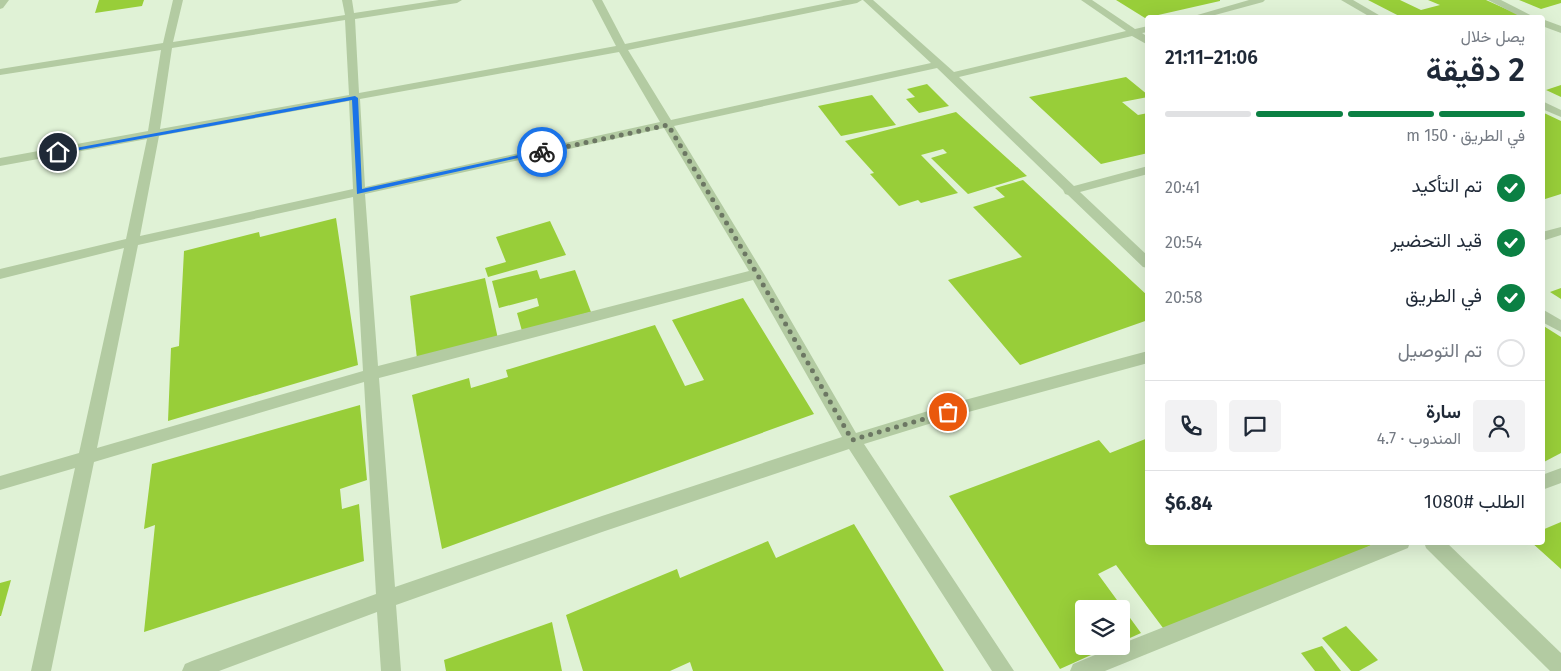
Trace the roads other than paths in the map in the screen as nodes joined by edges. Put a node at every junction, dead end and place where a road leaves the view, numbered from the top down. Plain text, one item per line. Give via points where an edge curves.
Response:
1 (4, 0) edge
2 (178, 0) edge
3 (347, 0) edge
4 (457, 0) edge
5 (597, 0) edge
6 (857, 0) edge
7 (868, 0) edge
8 (1086, 0) edge
9 (1260, 0) edge
10 (1346, 0) edge
11 (1493, 0) edge
12 (0, 6) edge
13 (1202, 15) edge
14 (1374, 15) edge
15 (1526, 15) edge
16 (350, 17) junction
17 (1545, 23) edge
18 (1559, 27) edge
19 (1545, 29) edge
20 (1145, 30) edge
21 (1133, 32) junction
22 (1145, 40) edge
23 (166, 46) junction
24 (622, 48) junction
25 (939, 64) junction
26 (0, 72) edge
27 (951, 76) junction
28 (355, 98) junction
29 (1545, 106) edge
30 (1561, 114) edge
31 (668, 125) junction
32 (153, 136) junction
33 (0, 162) edge
34 (1145, 171) edge
35 (1069, 191) junction
36 (359, 192) junction
37 (1561, 231) edge
38 (1545, 236) edge
39 (132, 242) junction
40 (1145, 261) edge
41 (0, 274) edge
42 (757, 274) junction
43 (1545, 316) edge
44 (1561, 328) edge
45 (1145, 358) edge
46 (372, 374) junction
47 (852, 440) junction
48 (85, 459) junction
49 (1561, 475) edge
50 (1545, 482) edge
51 (0, 484) edge
52 (1394, 545) edge
53 (1436, 545) edge
54 (386, 598) junction
55 (1561, 667) edge
56 (41, 671) edge
57 (192, 671) edge
58 (390, 671) edge
59 (1004, 671) edge
60 (1080, 671) edge

1 - 12 street
2 - 23 street
3 - 16 street
4 - 16 street
5 - 24 street
6 - 24 street
7 - 25 street
8 - 21 street
9 - 13 street
10 - 14 street
11 - 15 street
16 - 23 street
16 - 28 street
17 - 18 street
18 - 19 street
20 - 21 street
21 - 22 street
21 - 27 street
23 - 26 street
23 - 32 street
24 - 28 street
24 - 31 street
25 - 27 street
25 - 31 street
27 - 35 street
28 - 32 street
28 - 36 street
29 - 30 street
31 - 36 street
31 - 42 street
32 - 33 street
32 - 39 street
34 - 35 street
35 - 40 street
36 - 39 street
36 - 46 street
37 - 38 street
39 - 41 street
39 - 48 street
42 - 46 street
42 - 47 street
43 - 44 street
45 - 47 street
46 - 48 street
46 - 54 street
47 - 54 street
47 - 59 street
48 - 51 street
48 - 56 street
49 - 50 street
52 - 60 street
53 - 55 street
54 - 57 street
54 - 58 street

